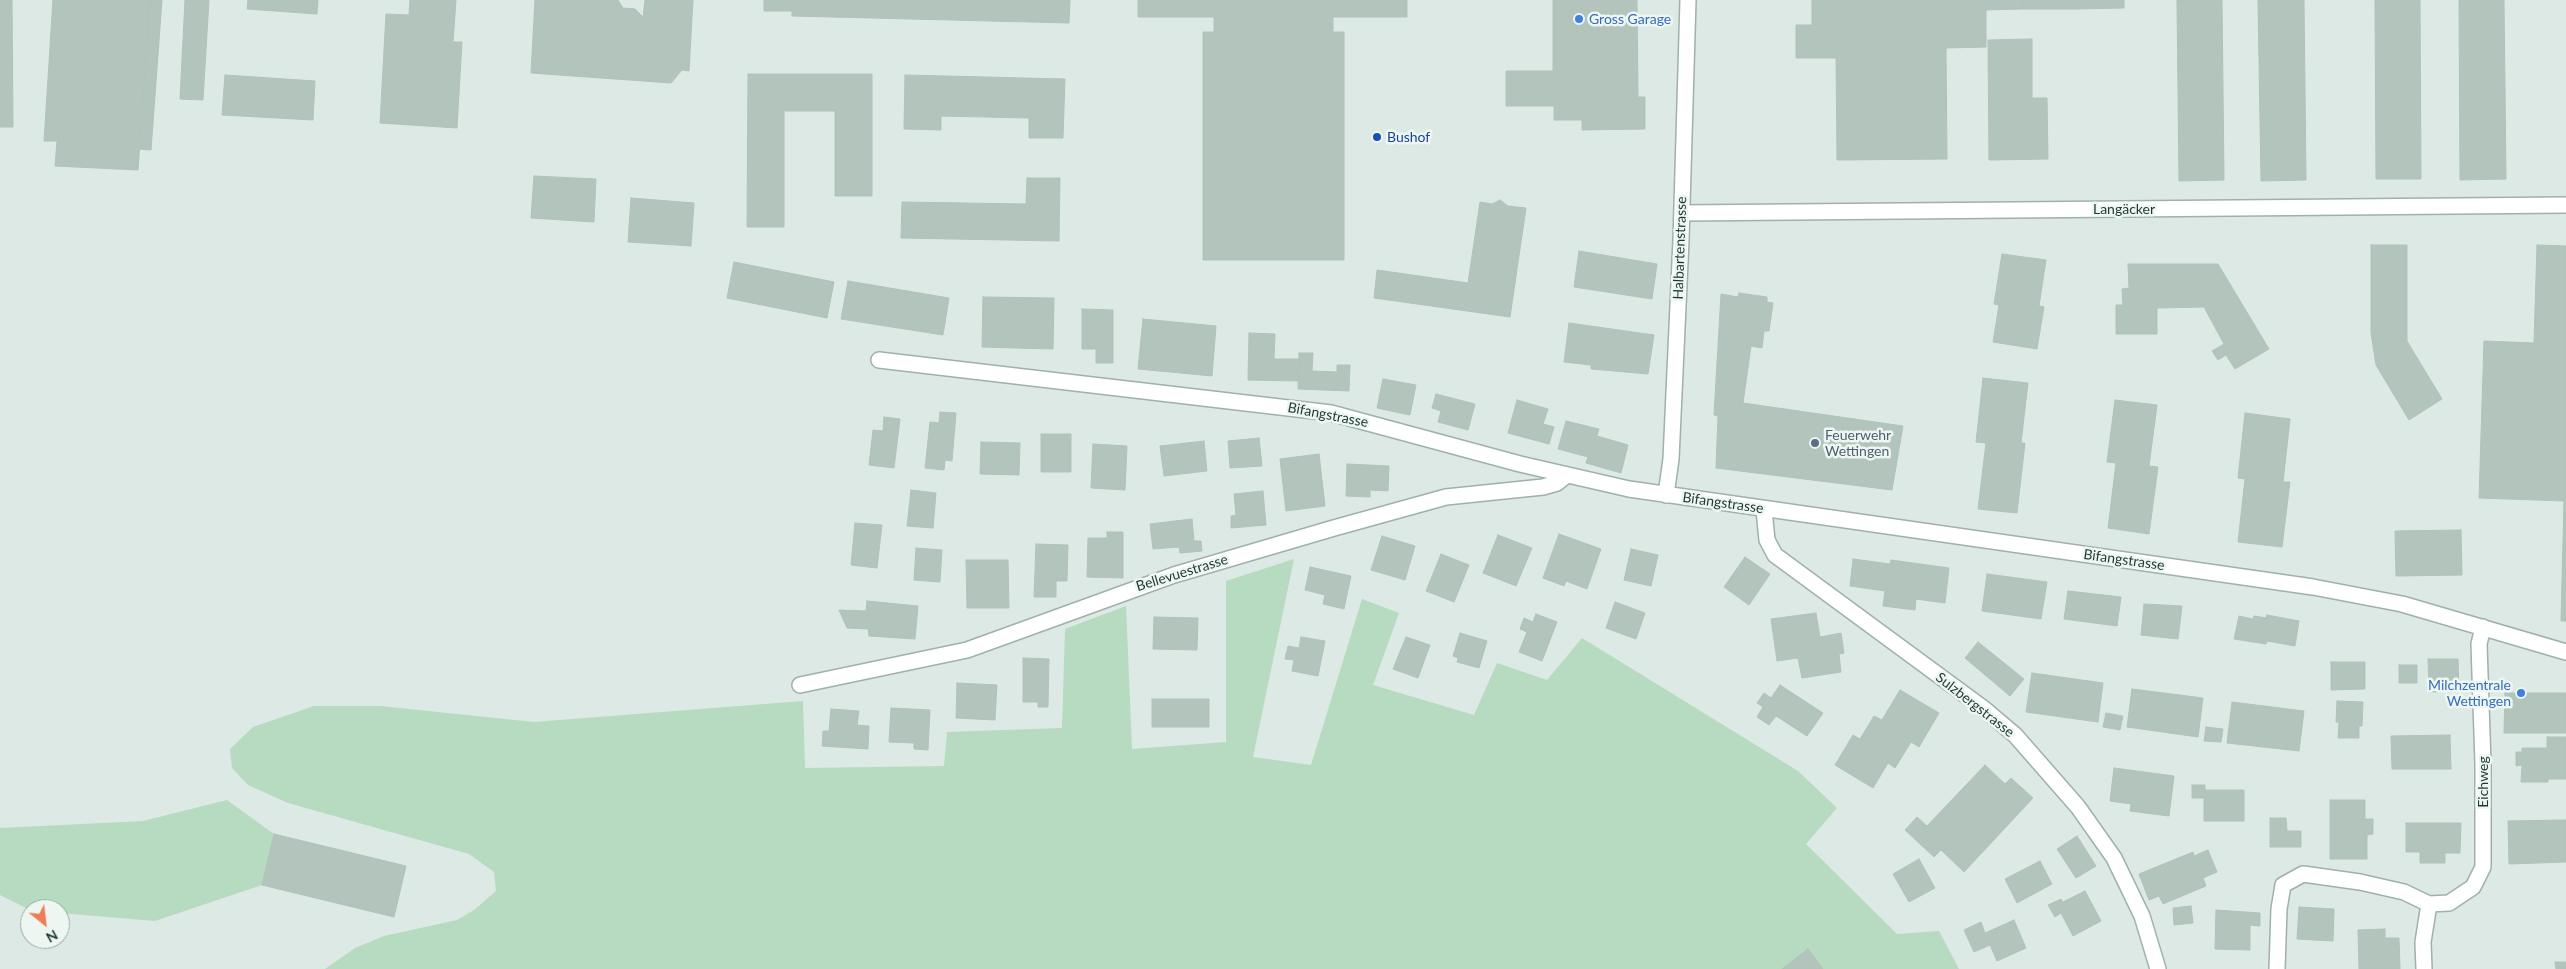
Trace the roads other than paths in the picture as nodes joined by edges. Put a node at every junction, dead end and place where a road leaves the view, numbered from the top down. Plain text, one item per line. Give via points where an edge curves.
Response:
1 (1688, 0) edge
2 (2566, 205) edge
3 (1682, 213) junction
4 (879, 360) dead end
5 (1567, 475) junction
6 (1666, 495) junction
7 (1764, 510) junction
8 (2483, 627) junction
9 (2566, 652) edge
10 (800, 685) dead end
11 (2429, 904) junction
12 (2158, 969) edge
13 (2276, 969) edge
14 (2424, 969) edge

1 - 3 street, Halbartenstrasse
2 - 3 street, Langäcker
3 - 6 street, Halbartenstrasse via 1671,459
4 - 5 street, Bifangstrasse via 1331,413
5 - 6 street, Bifangstrasse
5 - 10 street, Bellevuestrasse via 1544,488 1446,498 1334,528 1174,575 967,650
6 - 7 street, Bifangstrasse
7 - 8 street, Bifangstrasse via 2313,587 2402,604
7 - 12 street, Sulzbergstrasse via 1767,540 1775,555 2015,735 2078,807 2114,858 2142,916
8 - 9 street, Bifangstrasse
8 - 11 street, Eichweg via 2479,644 2483,867 2473,887 2449,903
11 - 13 street via 2404,892 2303,874 2283,885
11 - 14 street via 2423,942

